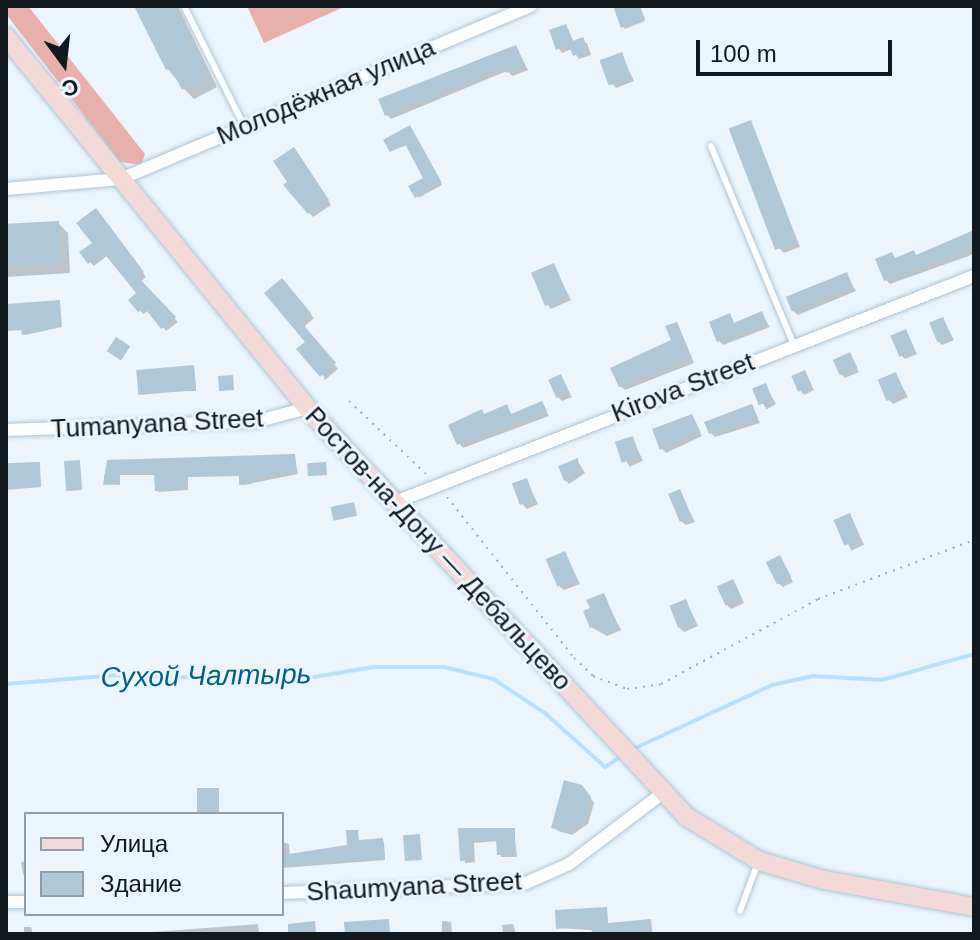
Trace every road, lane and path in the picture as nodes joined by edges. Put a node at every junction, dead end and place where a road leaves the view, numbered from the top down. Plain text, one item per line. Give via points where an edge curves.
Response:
1 (184, 6) edge
2 (531, 6) edge
3 (6, 37) edge
4 (244, 126) junction
5 (711, 146) dead end
6 (121, 179) junction
7 (6, 189) edge
8 (974, 276) edge
9 (794, 345) junction
10 (349, 401) dead end
11 (307, 408) junction
12 (6, 430) edge
13 (435, 483) junction
14 (393, 503) junction
15 (974, 540) edge
16 (663, 793) junction
17 (759, 861) junction
18 (284, 893) edge
19 (974, 907) edge
20 (740, 911) dead end

1 - 4 lane
2 - 4 street, Молодёжная улица
3 - 6 street, Ростов-на-Дону — Дебальцево
4 - 6 street, Молодёжная улица
5 - 9 lane
6 - 7 street, Молодёжная улица
6 - 11 street, Ростов-на-Дону — Дебальцево
8 - 9 street, Kirova Street
9 - 13 street, Kirova Street
10 - 13 path
11 - 12 street, Tumanyana Street via 259,421
11 - 14 street, Ростов-на-Дону — Дебальцево
13 - 14 street, Kirova Street
13 - 15 path via 574,658 593,676 627,689 661,684 818,599
14 - 16 street, Ростов-на-Дону — Дебальцево
16 - 17 street, Ростов-на-Дону — Дебальцево via 716,838
16 - 18 street, Shaumyana Street via 569,864 526,883
17 - 19 street, Ростов-на-Дону — Дебальцево via 824,880
17 - 20 lane

